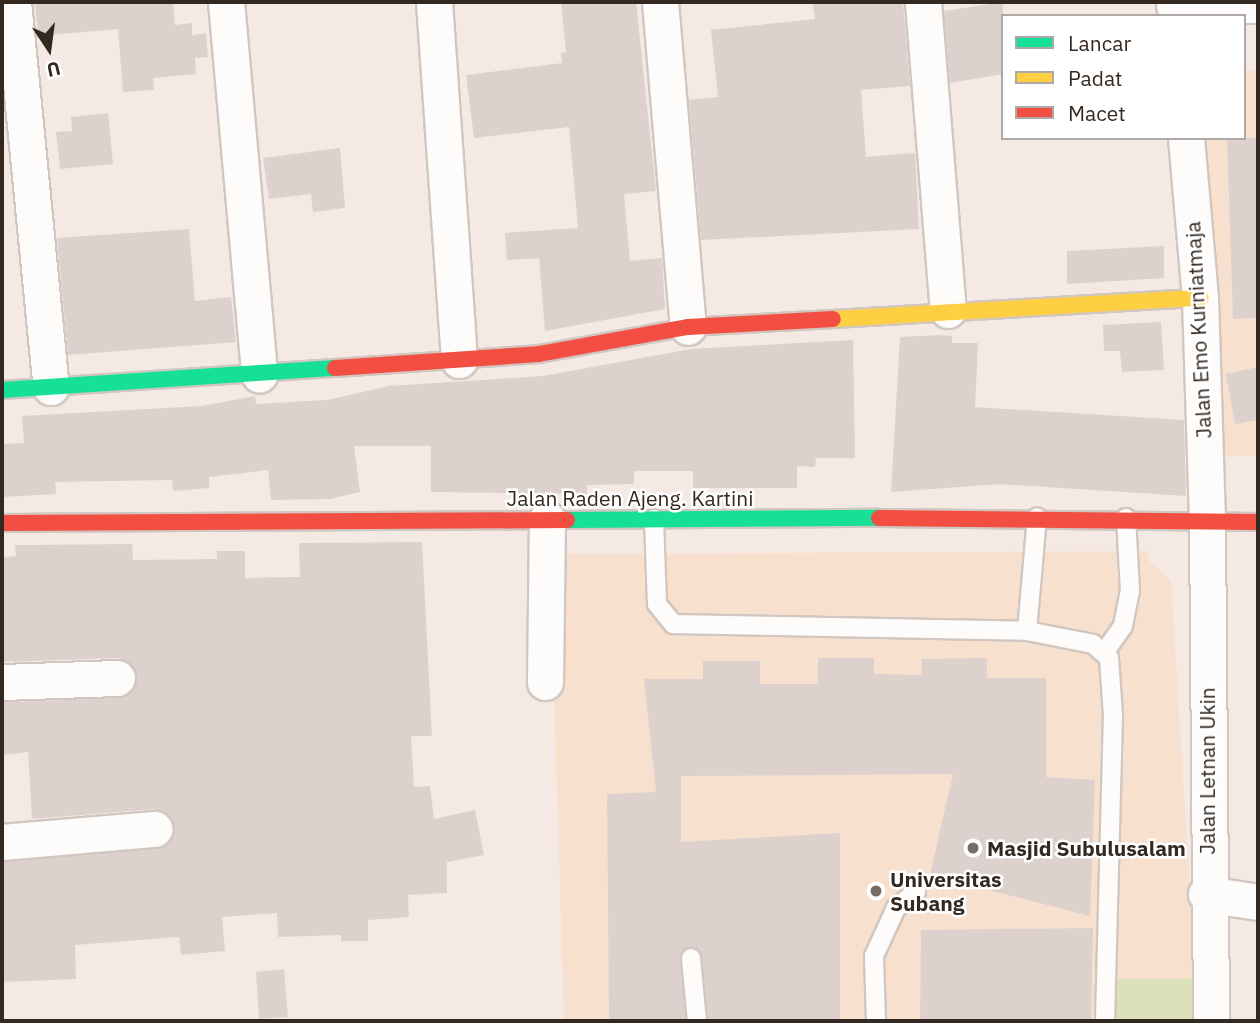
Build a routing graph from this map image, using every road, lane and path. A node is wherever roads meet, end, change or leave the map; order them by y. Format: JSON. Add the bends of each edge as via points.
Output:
{"nodes":[{"id":1,"x":13,"y":2,"type":"edge"},
{"id":2,"x":226,"y":2,"type":"edge"},
{"id":3,"x":434,"y":2,"type":"edge"},
{"id":4,"x":660,"y":2,"type":"edge"},
{"id":5,"x":923,"y":2,"type":"edge"},
{"id":6,"x":1258,"y":5,"type":"edge"},
{"id":7,"x":1174,"y":8,"type":"edge"},
{"id":8,"x":1186,"y":140,"type":"edge"},
{"id":9,"x":1200,"y":298,"type":"junction"},
{"id":10,"x":948,"y":310,"type":"junction"},
{"id":11,"x":688,"y":327,"type":"junction"},
{"id":12,"x":459,"y":360,"type":"junction"},
{"id":13,"x":259,"y":374,"type":"junction"},
{"id":14,"x":51,"y":387,"type":"junction"},
{"id":15,"x":2,"y":390,"type":"edge"},
{"id":16,"x":1037,"y":517,"type":"junction"},
{"id":17,"x":1126,"y":517,"type":"junction"},
{"id":18,"x":547,"y":519,"type":"junction"},
{"id":19,"x":654,"y":519,"type":"junction"},
{"id":20,"x":1207,"y":521,"type":"junction"},
{"id":21,"x":1258,"y":522,"type":"edge"},
{"id":22,"x":2,"y":523,"type":"edge"},
{"id":23,"x":1027,"y":631,"type":"junction"},
{"id":24,"x":1104,"y":653,"type":"junction"},
{"id":25,"x":117,"y":678,"type":"dead end"},
{"id":26,"x":2,"y":681,"type":"edge"},
{"id":27,"x":545,"y":682,"type":"dead end"},
{"id":28,"x":154,"y":829,"type":"dead end"},
{"id":29,"x":2,"y":842,"type":"edge"},
{"id":30,"x":916,"y":892,"type":"dead end"},
{"id":31,"x":1206,"y":894,"type":"junction"},
{"id":32,"x":1258,"y":902,"type":"edge"},
{"id":33,"x":691,"y":958,"type":"dead end"},
{"id":34,"x":697,"y":1021,"type":"edge"},
{"id":35,"x":876,"y":1021,"type":"edge"},
{"id":36,"x":1105,"y":1021,"type":"edge"},
{"id":37,"x":1211,"y":1021,"type":"edge"}],
"edges":[{"from":1,"to":14,"type":"street"},
{"from":2,"to":13,"type":"street"},
{"from":3,"to":12,"type":"street"},
{"from":4,"to":11,"type":"street"},
{"from":5,"to":10,"type":"street"},
{"from":6,"to":7,"type":"street"},
{"from":8,"to":9,"type":"street","name":"Jalan Emo Kurniatmaja"},
{"from":9,"to":10,"type":"main road"},
{"from":9,"to":20,"type":"street","name":"Jalan Emo Kurniatmaja"},
{"from":10,"to":11,"type":"main road"},
{"from":11,"to":12,"type":"main road","via":[[539,354]]},
{"from":12,"to":13,"type":"main road"},
{"from":13,"to":14,"type":"main road"},
{"from":14,"to":15,"type":"main road"},
{"from":16,"to":17,"type":"main road","name":"Jalan Raden Ajeng. Kartini"},
{"from":16,"to":19,"type":"main road","name":"Jalan Raden Ajeng. Kartini"},
{"from":16,"to":23,"type":"lane"},
{"from":17,"to":20,"type":"main road","name":"Jalan Raden Ajeng. Kartini"},
{"from":17,"to":24,"type":"lane","via":[[1130,591],[1123,626]]},
{"from":18,"to":19,"type":"main road","name":"Jalan Raden Ajeng. Kartini"},
{"from":18,"to":22,"type":"main road","name":"Jalan Raden Ajeng. Kartini"},
{"from":18,"to":27,"type":"street"},
{"from":19,"to":23,"type":"lane","via":[[657,604],[673,624]]},
{"from":20,"to":21,"type":"main road","name":"Jalan Raden Ajeng. Kartini"},
{"from":20,"to":31,"type":"street","name":"Jalan Letnan Ukin"},
{"from":23,"to":24,"type":"lane","via":[[1093,644]]},
{"from":24,"to":36,"type":"lane","via":[[1113,686]]},
{"from":25,"to":26,"type":"street"},
{"from":28,"to":29,"type":"street"},
{"from":30,"to":35,"type":"lane","via":[[895,908],[873,956]]},
{"from":31,"to":32,"type":"street"},
{"from":31,"to":37,"type":"street","name":"Jalan Letnan Ukin"},
{"from":33,"to":34,"type":"lane"}]}
